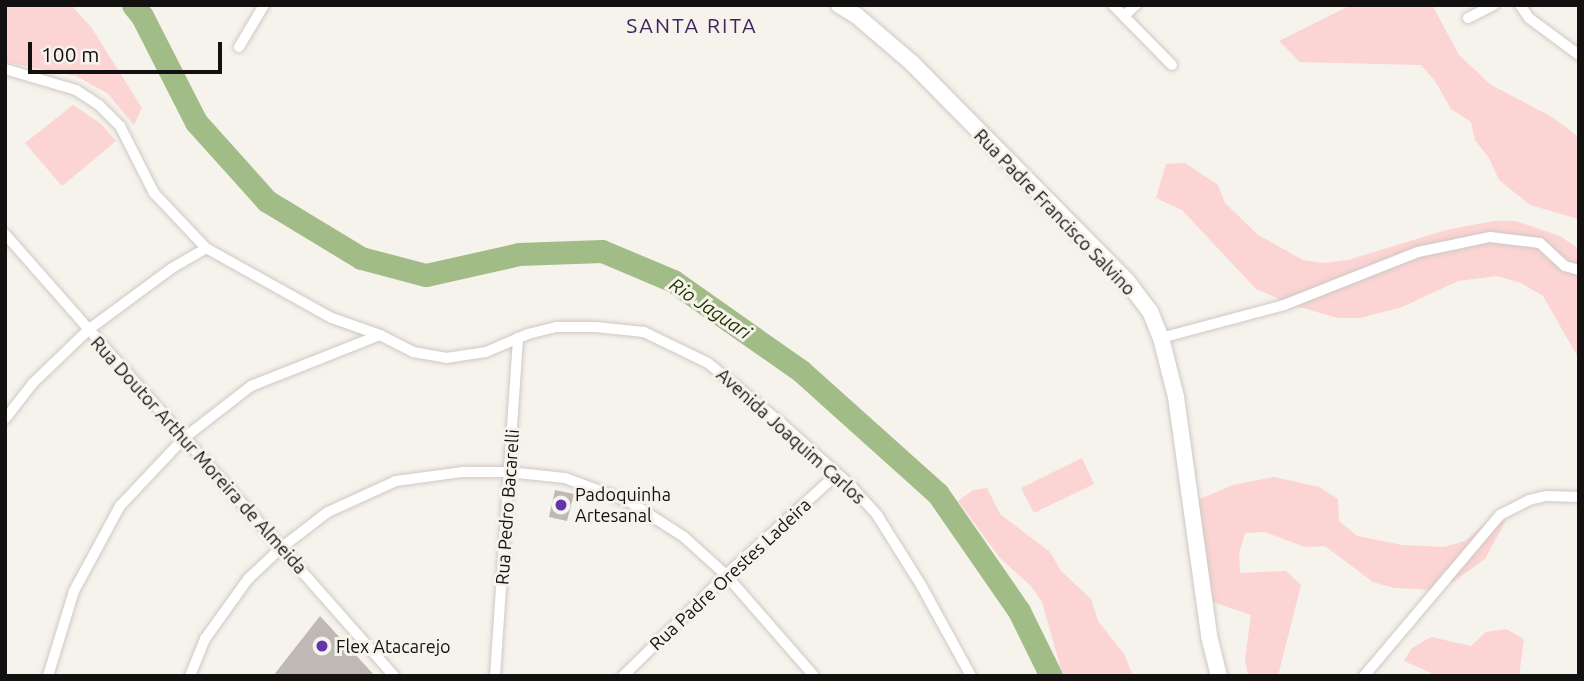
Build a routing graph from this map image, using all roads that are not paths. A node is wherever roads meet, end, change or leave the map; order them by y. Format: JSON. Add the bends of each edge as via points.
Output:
{"nodes":[{"id":1,"x":264,"y":5,"type":"edge"},
{"id":2,"x":839,"y":5,"type":"edge"},
{"id":3,"x":1113,"y":5,"type":"edge"},
{"id":4,"x":1136,"y":5,"type":"edge"},
{"id":5,"x":1494,"y":5,"type":"edge"},
{"id":6,"x":1520,"y":5,"type":"edge"},
{"id":7,"x":1124,"y":16,"type":"junction"},
{"id":8,"x":1468,"y":18,"type":"dead end"},
{"id":9,"x":239,"y":47,"type":"dead end"},
{"id":10,"x":1579,"y":55,"type":"edge"},
{"id":11,"x":1172,"y":65,"type":"dead end"},
{"id":12,"x":5,"y":69,"type":"edge"},
{"id":13,"x":5,"y":234,"type":"edge"},
{"id":14,"x":206,"y":248,"type":"junction"},
{"id":15,"x":1579,"y":270,"type":"edge"},
{"id":16,"x":88,"y":330,"type":"junction"},
{"id":17,"x":380,"y":335,"type":"junction"},
{"id":18,"x":518,"y":338,"type":"junction"},
{"id":19,"x":1161,"y":338,"type":"junction"},
{"id":20,"x":5,"y":419,"type":"edge"},
{"id":21,"x":184,"y":439,"type":"junction"},
{"id":22,"x":509,"y":472,"type":"junction"},
{"id":23,"x":837,"y":474,"type":"junction"},
{"id":24,"x":1579,"y":497,"type":"edge"},
{"id":25,"x":281,"y":548,"type":"junction"},
{"id":26,"x":726,"y":575,"type":"junction"},
{"id":27,"x":48,"y":676,"type":"edge"},
{"id":28,"x":190,"y":676,"type":"edge"},
{"id":29,"x":394,"y":676,"type":"edge"},
{"id":30,"x":495,"y":676,"type":"edge"},
{"id":31,"x":623,"y":676,"type":"edge"},
{"id":32,"x":814,"y":676,"type":"edge"},
{"id":33,"x":971,"y":676,"type":"edge"},
{"id":34,"x":1219,"y":676,"type":"edge"},
{"id":35,"x":1364,"y":676,"type":"edge"}],
"edges":[{"from":1,"to":9,"type":"street"},
{"from":2,"to":19,"type":"street","name":"Rua Padre Francisco Salvino","via":[[912,63],[1127,281],[1150,311]]},
{"from":3,"to":7,"type":"street"},
{"from":4,"to":7,"type":"street"},
{"from":5,"to":8,"type":"street"},
{"from":6,"to":10,"type":"street","via":[[1529,18]]},
{"from":7,"to":11,"type":"street"},
{"from":12,"to":14,"type":"street","name":"Avenida Joaquim Carlos","via":[[76,90],[99,105],[120,125],[154,193]]},
{"from":13,"to":16,"type":"street","name":"Rua Doutor Arthur Moreira de Almeida"},
{"from":14,"to":16,"type":"street"},
{"from":14,"to":17,"type":"street","name":"Avenida Joaquim Carlos","via":[[332,318]]},
{"from":15,"to":19,"type":"street","via":[[1565,266],[1540,243],[1490,237],[1418,252],[1284,305]]},
{"from":16,"to":20,"type":"street","via":[[33,383]]},
{"from":16,"to":21,"type":"street","name":"Rua Doutor Arthur Moreira de Almeida"},
{"from":17,"to":18,"type":"street","name":"Avenida Joaquim Carlos","via":[[413,352],[446,358],[486,352]]},
{"from":17,"to":21,"type":"street","via":[[251,386]]},
{"from":18,"to":22,"type":"street","name":"Rua Pedro Bacarelli"},
{"from":18,"to":23,"type":"street","name":"Avenida Joaquim Carlos","via":[[556,327],[596,327],[643,332],[680,347],[708,362]]},
{"from":19,"to":34,"type":"street","name":"Rua Padre Francisco Salvino","via":[[1176,397],[1209,636]]},
{"from":21,"to":25,"type":"street","name":"Rua Doutor Arthur Moreira de Almeida"},
{"from":21,"to":27,"type":"street","via":[[120,506],[74,591]]},
{"from":22,"to":25,"type":"street","via":[[463,472],[396,481],[328,512]]},
{"from":22,"to":26,"type":"street","via":[[565,478],[630,502],[684,537]]},
{"from":22,"to":30,"type":"street","name":"Rua Pedro Bacarelli"},
{"from":23,"to":26,"type":"street","name":"Rua Padre Orestes Ladeira"},
{"from":23,"to":33,"type":"street","name":"Avenida Joaquim Carlos","via":[[877,515]]},
{"from":24,"to":35,"type":"street","via":[[1529,500],[1500,515]]},
{"from":25,"to":28,"type":"street","via":[[248,579],[205,639]]},
{"from":25,"to":29,"type":"street","name":"Rua Doutor Arthur Moreira de Almeida"},
{"from":26,"to":31,"type":"street","name":"Rua Padre Orestes Ladeira"},
{"from":26,"to":32,"type":"street"}]}
